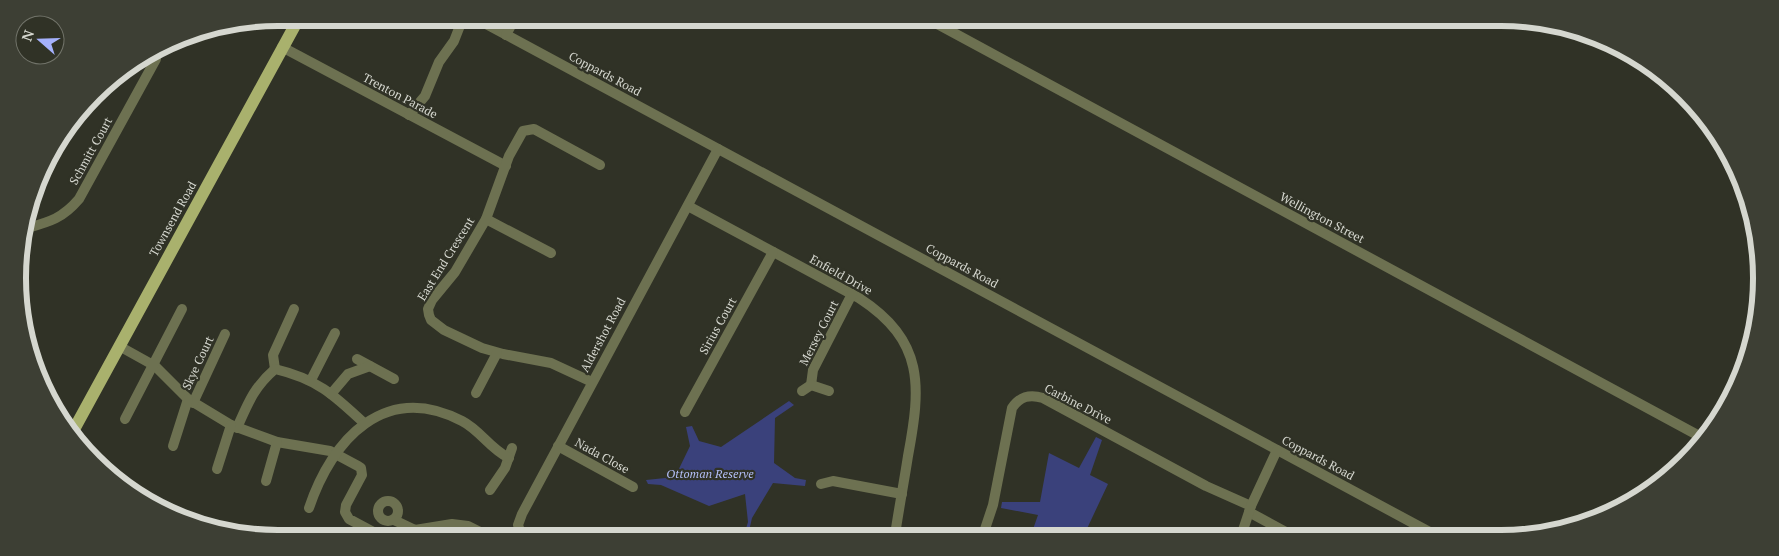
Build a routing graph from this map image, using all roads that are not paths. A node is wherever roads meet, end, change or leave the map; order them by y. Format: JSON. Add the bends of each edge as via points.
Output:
{"nodes":[{"id":1,"x":294,"y":26,"type":"edge"},
{"id":2,"x":460,"y":26,"type":"edge"},
{"id":3,"x":490,"y":26,"type":"edge"},
{"id":4,"x":511,"y":26,"type":"edge"},
{"id":5,"x":941,"y":26,"type":"edge"},
{"id":6,"x":506,"y":35,"type":"junction"},
{"id":7,"x":282,"y":48,"type":"junction"},
{"id":8,"x":156,"y":59,"type":"dead end"},
{"id":9,"x":409,"y":115,"type":"junction"},
{"id":10,"x":718,"y":149,"type":"junction"},
{"id":11,"x":600,"y":164,"type":"dead end"},
{"id":12,"x":506,"y":166,"type":"junction"},
{"id":13,"x":688,"y":206,"type":"junction"},
{"id":14,"x":486,"y":219,"type":"junction"},
{"id":15,"x":32,"y":227,"type":"edge"},
{"id":16,"x":773,"y":252,"type":"junction"},
{"id":17,"x":552,"y":253,"type":"dead end"},
{"id":18,"x":852,"y":294,"type":"junction"},
{"id":19,"x":182,"y":309,"type":"dead end"},
{"id":20,"x":294,"y":309,"type":"dead end"},
{"id":21,"x":335,"y":333,"type":"dead end"},
{"id":22,"x":225,"y":334,"type":"dead end"},
{"id":23,"x":119,"y":346,"type":"junction"},
{"id":24,"x":497,"y":353,"type":"junction"},
{"id":25,"x":357,"y":359,"type":"dead end"},
{"id":26,"x":155,"y":366,"type":"junction"},
{"id":27,"x":370,"y":366,"type":"junction"},
{"id":28,"x":274,"y":368,"type":"junction"},
{"id":29,"x":394,"y":378,"type":"dead end"},
{"id":30,"x":311,"y":380,"type":"junction"},
{"id":31,"x":592,"y":382,"type":"junction"},
{"id":32,"x":811,"y":384,"type":"junction"},
{"id":33,"x":828,"y":390,"type":"dead end"},
{"id":34,"x":802,"y":391,"type":"dead end"},
{"id":35,"x":476,"y":393,"type":"dead end"},
{"id":36,"x":331,"y":394,"type":"junction"},
{"id":37,"x":190,"y":401,"type":"junction"},
{"id":38,"x":685,"y":412,"type":"dead end"},
{"id":39,"x":125,"y":419,"type":"dead end"},
{"id":40,"x":364,"y":423,"type":"junction"},
{"id":41,"x":234,"y":426,"type":"junction"},
{"id":42,"x":75,"y":427,"type":"edge"},
{"id":43,"x":1697,"y":435,"type":"edge"},
{"id":44,"x":277,"y":442,"type":"junction"},
{"id":45,"x":173,"y":446,"type":"dead end"},
{"id":46,"x":558,"y":446,"type":"junction"},
{"id":47,"x":1277,"y":450,"type":"junction"},
{"id":48,"x":335,"y":454,"type":"junction"},
{"id":49,"x":217,"y":469,"type":"dead end"},
{"id":50,"x":266,"y":481,"type":"dead end"},
{"id":51,"x":821,"y":484,"type":"dead end"},
{"id":52,"x":633,"y":487,"type":"dead end"},
{"id":53,"x":490,"y":490,"type":"dead end"},
{"id":54,"x":902,"y":494,"type":"junction"},
{"id":55,"x":309,"y":508,"type":"dead end"},
{"id":56,"x":1250,"y":509,"type":"junction"},
{"id":57,"x":394,"y":520,"type":"dead end"},
{"id":58,"x":370,"y":530,"type":"edge"},
{"id":59,"x":415,"y":530,"type":"edge"},
{"id":60,"x":415,"y":530,"type":"edge"},
{"id":61,"x":476,"y":530,"type":"edge"},
{"id":62,"x":519,"y":530,"type":"edge"},
{"id":63,"x":896,"y":530,"type":"edge"},
{"id":64,"x":985,"y":530,"type":"edge"},
{"id":65,"x":1243,"y":530,"type":"edge"},
{"id":66,"x":1283,"y":530,"type":"edge"},
{"id":67,"x":1426,"y":530,"type":"edge"}],
"edges":[{"from":1,"to":7,"type":"main road","name":"Townsend Road"},
{"from":2,"to":9,"type":"street","via":[[439,62],[425,96]]},
{"from":3,"to":6,"type":"street","name":"Coppards Road"},
{"from":4,"to":6,"type":"street"},
{"from":5,"to":43,"type":"street","name":"Wellington Street"},
{"from":6,"to":10,"type":"street","name":"Coppards Road"},
{"from":7,"to":9,"type":"street","name":"Trenton Parade"},
{"from":7,"to":23,"type":"main road","name":"Townsend Road"},
{"from":8,"to":15,"type":"street","name":"Schmitt Court","via":[[79,199],[67,213]]},
{"from":9,"to":12,"type":"street","name":"Trenton Parade"},
{"from":10,"to":13,"type":"street","name":"Aldershot Road"},
{"from":10,"to":47,"type":"street","name":"Coppards Road"},
{"from":11,"to":12,"type":"street","name":"East End Crescent","via":[[528,128],[520,134]]},
{"from":12,"to":14,"type":"street","name":"East End Crescent"},
{"from":13,"to":16,"type":"street","name":"Enfield Drive"},
{"from":13,"to":31,"type":"street","name":"Aldershot Road"},
{"from":14,"to":17,"type":"street"},
{"from":14,"to":24,"type":"street","name":"East End Crescent","via":[[462,261],[428,309],[431,320],[444,330]]},
{"from":16,"to":18,"type":"street","name":"Enfield Drive"},
{"from":16,"to":38,"type":"street","name":"Sirius Court"},
{"from":18,"to":32,"type":"street","name":"Mersey Court","via":[[812,370]]},
{"from":18,"to":54,"type":"street","name":"Enfield Drive","via":[[882,314],[900,336],[912,362],[917,402]]},
{"from":19,"to":26,"type":"street"},
{"from":20,"to":28,"type":"street","via":[[273,355]]},
{"from":21,"to":30,"type":"street"},
{"from":22,"to":37,"type":"street","name":"Skye Court"},
{"from":23,"to":26,"type":"street"},
{"from":23,"to":42,"type":"main road","name":"Townsend Road"},
{"from":24,"to":31,"type":"street","name":"East End Crescent","via":[[551,363]]},
{"from":24,"to":35,"type":"street"},
{"from":25,"to":27,"type":"street"},
{"from":26,"to":37,"type":"street"},
{"from":26,"to":39,"type":"street"},
{"from":27,"to":29,"type":"street"},
{"from":27,"to":36,"type":"street","via":[[348,374]]},
{"from":28,"to":30,"type":"street"},
{"from":28,"to":41,"type":"street","via":[[258,384]]},
{"from":30,"to":36,"type":"street"},
{"from":31,"to":46,"type":"street","name":"Aldershot Road"},
{"from":32,"to":33,"type":"street","name":"Mersey Court"},
{"from":32,"to":34,"type":"street","name":"Mersey Court"},
{"from":36,"to":40,"type":"street"},
{"from":37,"to":41,"type":"street"},
{"from":37,"to":45,"type":"street","name":"Skye Court"},
{"from":40,"to":48,"type":"street"},
{"from":40,"to":53,"type":"street","via":[[392,410],[418,408],[432,409],[465,422],[494,450],[511,453]]},
{"from":41,"to":44,"type":"street"},
{"from":41,"to":49,"type":"street"},
{"from":44,"to":48,"type":"street"},
{"from":44,"to":50,"type":"street"},
{"from":46,"to":52,"type":"street","name":"Nada Close"},
{"from":46,"to":62,"type":"street","name":"Aldershot Road","via":[[522,514]]},
{"from":47,"to":56,"type":"street"},
{"from":47,"to":67,"type":"street","name":"Coppards Road"},
{"from":48,"to":55,"type":"street","via":[[321,476]]},
{"from":48,"to":58,"type":"street","via":[[362,472],[361,480],[346,505],[346,516]]},
{"from":51,"to":54,"type":"street","via":[[833,481]]},
{"from":54,"to":63,"type":"street","name":"Enfield Drive"},
{"from":56,"to":64,"type":"street","name":"Carbine Drive","via":[[1043,398],[1027,396],[1012,408],[993,505]]},
{"from":56,"to":65,"type":"street"},
{"from":56,"to":66,"type":"street","name":"Carbine Drive"},
{"from":57,"to":59,"type":"street"},
{"from":60,"to":61,"type":"street","via":[[452,524]]}]}
